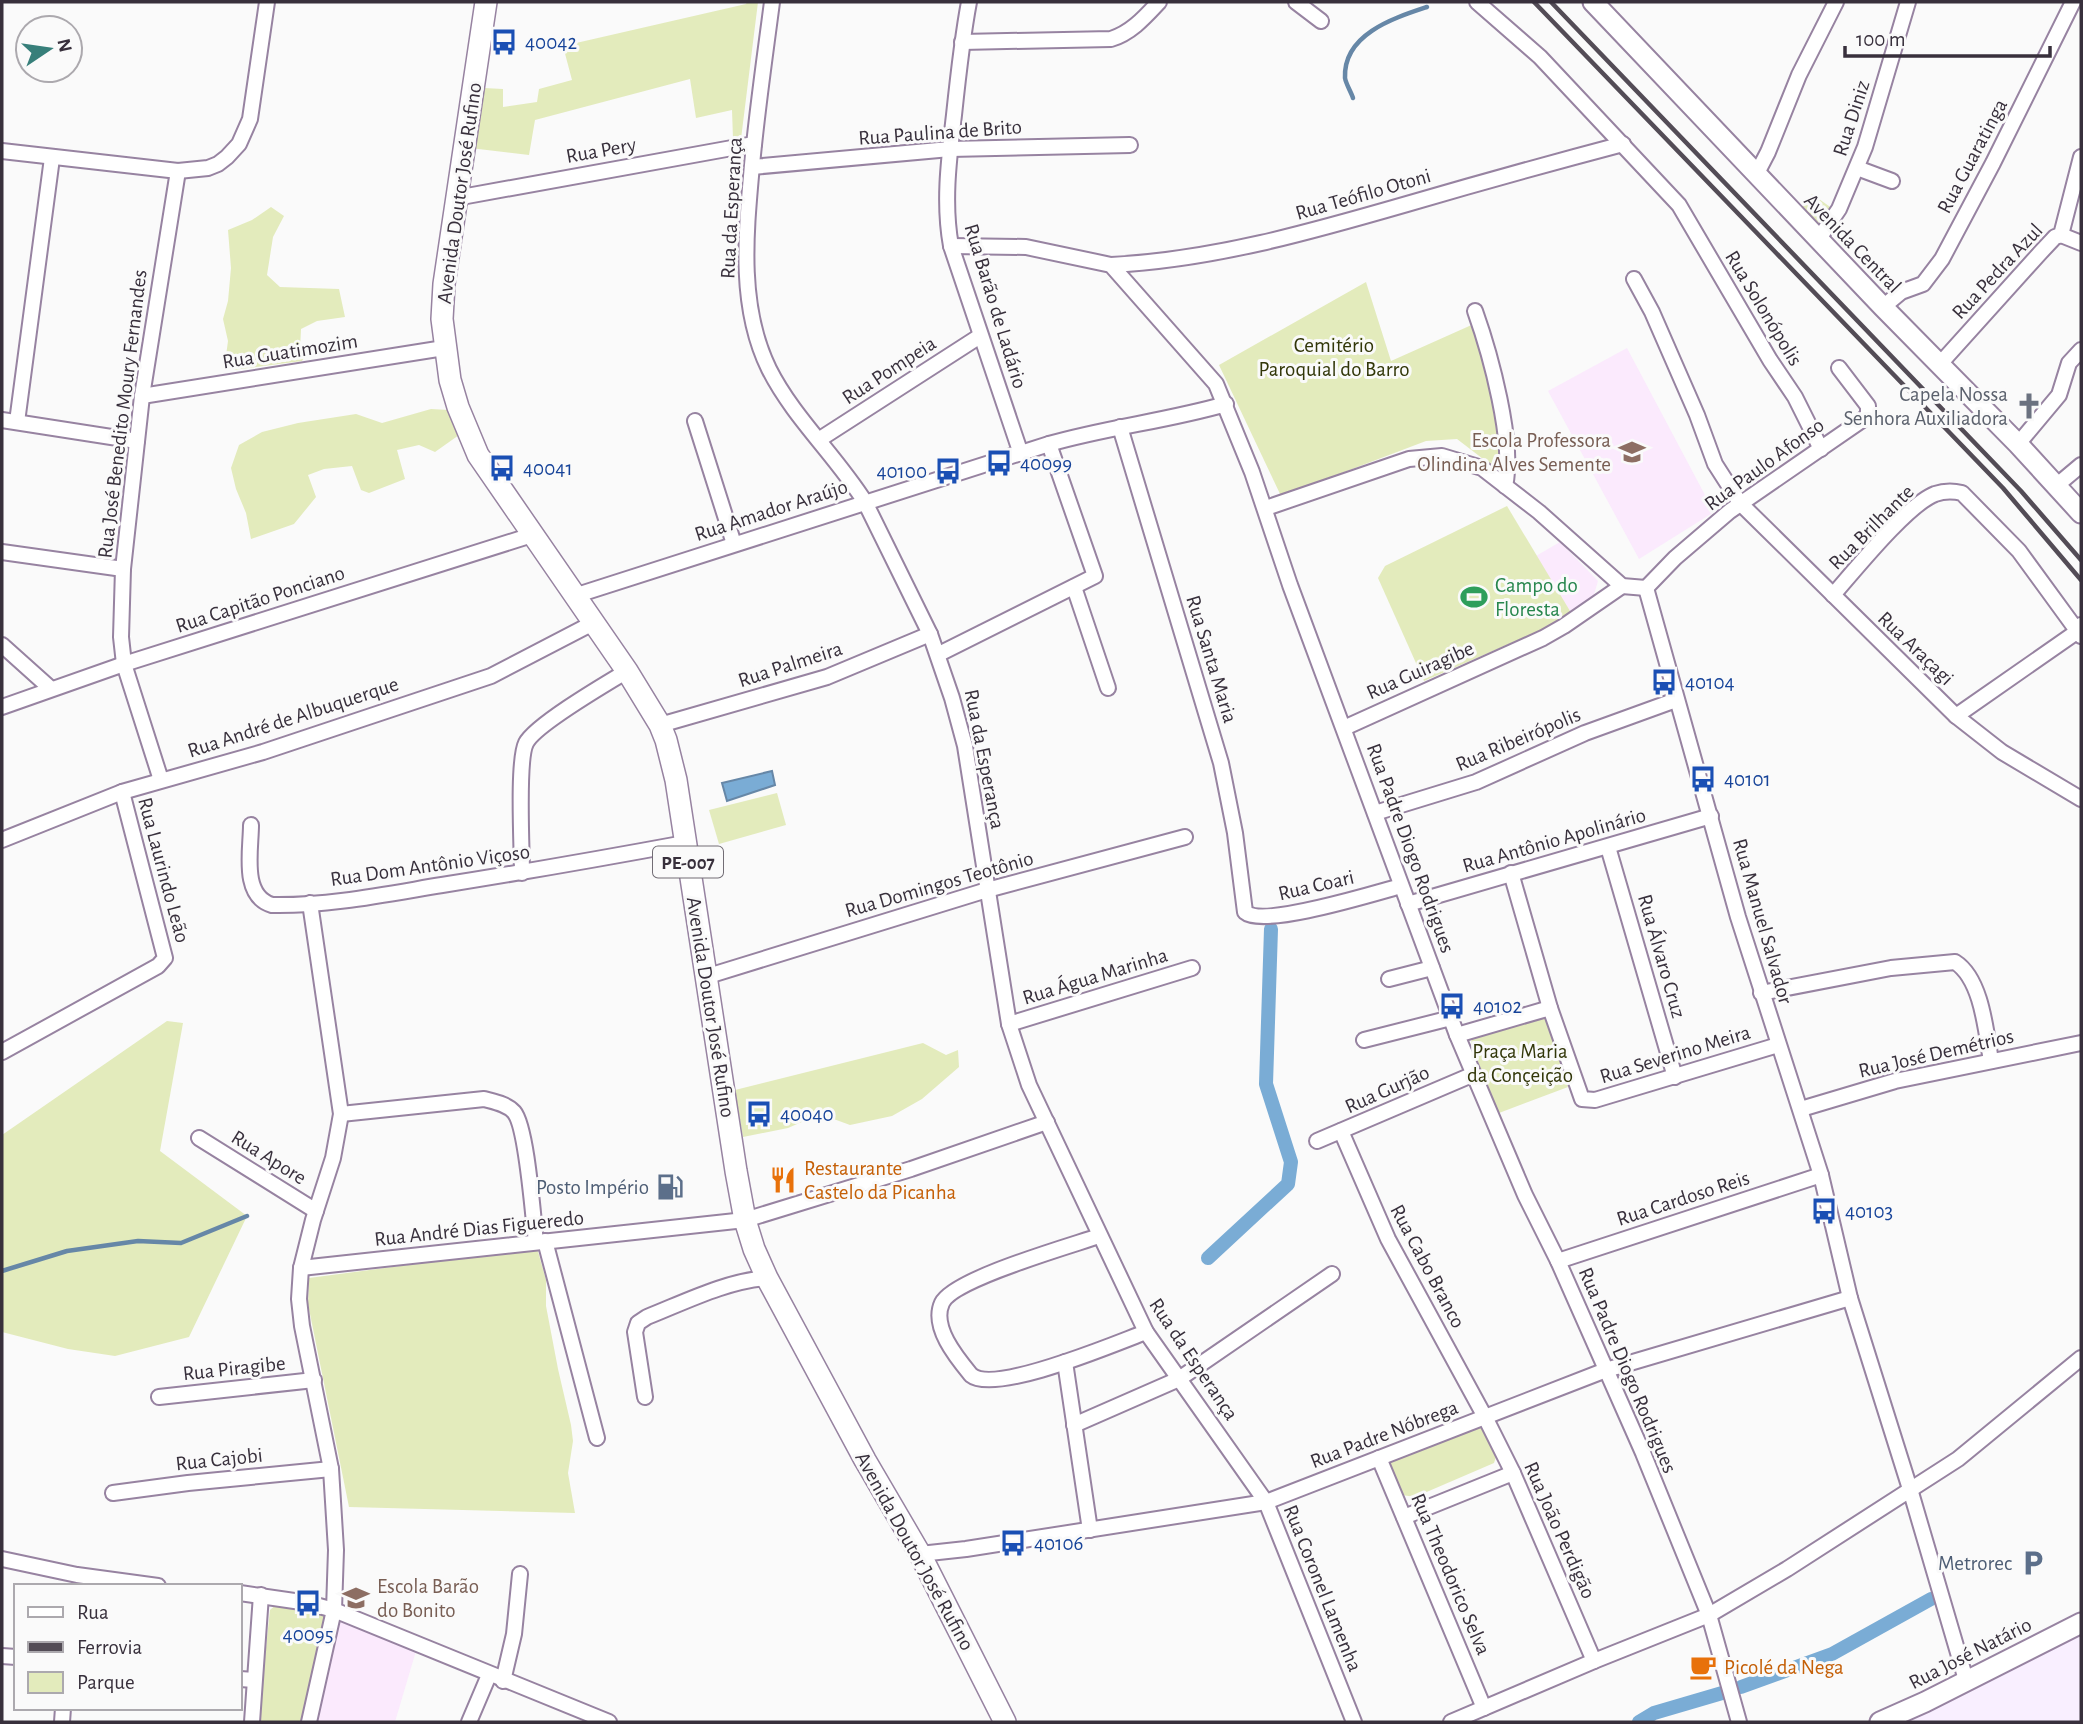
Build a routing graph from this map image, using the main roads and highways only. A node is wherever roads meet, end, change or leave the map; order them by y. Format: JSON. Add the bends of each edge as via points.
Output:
{"nodes":[{"id":1,"x":486,"y":2,"type":"edge"},
{"id":2,"x":1005,"y":1722,"type":"edge"}],
"edges":[{"from":1,"to":2,"type":"main road","name":"Avenida Doutor José Rufino","number":"PE-007","via":[[443,296],[444,348],[458,407],[478,455],[628,671],[660,725],[676,780],[745,1220],[754,1249],[920,1554]]}]}
